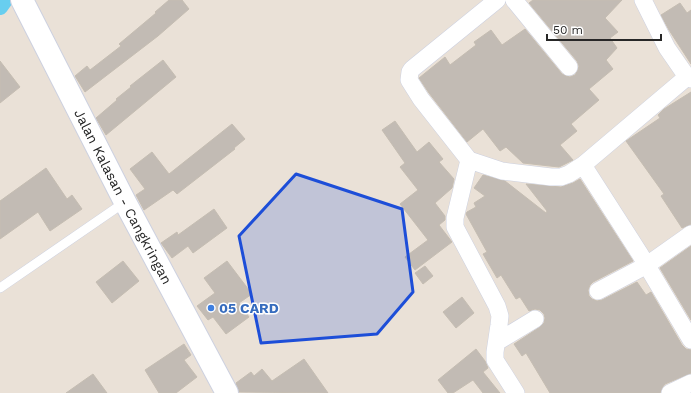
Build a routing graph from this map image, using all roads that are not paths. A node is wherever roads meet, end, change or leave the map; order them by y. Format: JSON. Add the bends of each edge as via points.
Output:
{"nodes":[{"id":1,"x":497,"y":0,"type":"edge"},
{"id":2,"x":514,"y":0,"type":"edge"},
{"id":3,"x":643,"y":0,"type":"edge"},
{"id":4,"x":22,"y":1,"type":"edge"},
{"id":5,"x":569,"y":67,"type":"dead end"},
{"id":6,"x":689,"y":78,"type":"edge"},
{"id":7,"x":469,"y":160,"type":"junction"},
{"id":8,"x":583,"y":165,"type":"junction"},
{"id":9,"x":125,"y":202,"type":"junction"},
{"id":10,"x":691,"y":234,"type":"edge"},
{"id":11,"x":647,"y":265,"type":"junction"},
{"id":12,"x":0,"y":288,"type":"edge"},
{"id":13,"x":598,"y":291,"type":"dead end"},
{"id":14,"x":535,"y":319,"type":"dead end"},
{"id":15,"x":691,"y":340,"type":"edge"},
{"id":16,"x":497,"y":342,"type":"junction"},
{"id":17,"x":691,"y":383,"type":"edge"},
{"id":18,"x":226,"y":393,"type":"edge"},
{"id":19,"x":516,"y":393,"type":"edge"},
{"id":20,"x":670,"y":393,"type":"edge"}],
"edges":[{"from":1,"to":7,"type":"street","via":[[410,72],[409,80],[421,99]]},
{"from":2,"to":5,"type":"street"},
{"from":3,"to":6,"type":"street","via":[[667,48]]},
{"from":4,"to":9,"type":"main road","name":"Jalan Kalasan - Cangkringan"},
{"from":6,"to":8,"type":"street"},
{"from":7,"to":8,"type":"street","via":[[502,171],[551,177],[562,177]]},
{"from":7,"to":16,"type":"street","via":[[455,227],[498,306],[500,316]]},
{"from":8,"to":11,"type":"street"},
{"from":9,"to":12,"type":"lane"},
{"from":9,"to":18,"type":"main road","name":"Jalan Kalasan - Cangkringan"},
{"from":10,"to":11,"type":"street"},
{"from":11,"to":13,"type":"street"},
{"from":11,"to":15,"type":"street"},
{"from":14,"to":16,"type":"street"},
{"from":16,"to":19,"type":"street","via":[[495,360]]},
{"from":17,"to":20,"type":"street"}]}
